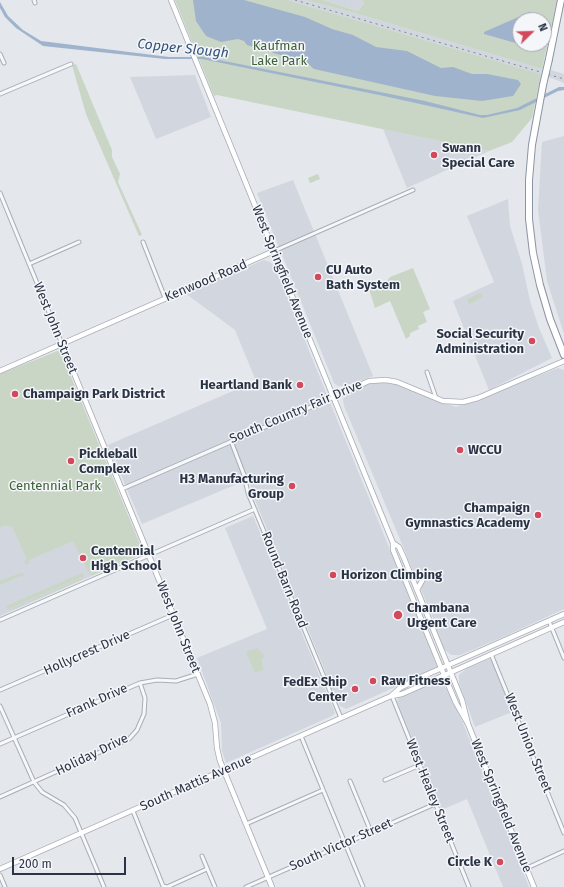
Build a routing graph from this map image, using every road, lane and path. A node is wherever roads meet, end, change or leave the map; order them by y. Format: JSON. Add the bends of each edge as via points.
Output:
{"nodes":[{"id":1,"x":171,"y":0,"type":"edge"},
{"id":2,"x":561,"y":0,"type":"edge"},
{"id":3,"x":0,"y":54,"type":"edge"},
{"id":4,"x":4,"y":64,"type":"dead end"},
{"id":5,"x":71,"y":64,"type":"dead end"},
{"id":6,"x":0,"y":94,"type":"edge"},
{"id":7,"x":413,"y":190,"type":"dead end"},
{"id":8,"x":0,"y":193,"type":"edge"},
{"id":9,"x":79,"y":242,"type":"dead end"},
{"id":10,"x":143,"y":242,"type":"dead end"},
{"id":11,"x":274,"y":252,"type":"junction"},
{"id":12,"x":29,"y":264,"type":"junction"},
{"id":13,"x":165,"y":298,"type":"junction"},
{"id":14,"x":62,"y":344,"type":"junction"},
{"id":15,"x":564,"y":355,"type":"edge"},
{"id":16,"x":564,"y":361,"type":"edge"},
{"id":17,"x":0,"y":371,"type":"edge"},
{"id":18,"x":427,"y":372,"type":"dead end"},
{"id":19,"x":334,"y":397,"type":"junction"},
{"id":20,"x":436,"y":398,"type":"junction"},
{"id":21,"x":230,"y":441,"type":"junction"},
{"id":22,"x":122,"y":489,"type":"junction"},
{"id":23,"x":255,"y":509,"type":"junction"},
{"id":24,"x":393,"y":543,"type":"junction"},
{"id":25,"x":148,"y":554,"type":"junction"},
{"id":26,"x":423,"y":579,"type":"dead end"},
{"id":27,"x":417,"y":590,"type":"junction"},
{"id":28,"x":564,"y":614,"type":"edge"},
{"id":29,"x":173,"y":615,"type":"junction"},
{"id":30,"x":0,"y":620,"type":"edge"},
{"id":31,"x":549,"y":621,"type":"junction"},
{"id":32,"x":564,"y":622,"type":"edge"},
{"id":33,"x":552,"y":628,"type":"junction"},
{"id":34,"x":491,"y":654,"type":"junction"},
{"id":35,"x":564,"y":658,"type":"edge"},
{"id":36,"x":447,"y":665,"type":"junction"},
{"id":37,"x":441,"y":668,"type":"junction"},
{"id":38,"x":450,"y":673,"type":"junction"},
{"id":39,"x":198,"y":674,"type":"junction"},
{"id":40,"x":444,"y":675,"type":"junction"},
{"id":41,"x":140,"y":683,"type":"junction"},
{"id":42,"x":0,"y":690,"type":"edge"},
{"id":43,"x":392,"y":696,"type":"junction"},
{"id":44,"x":0,"y":706,"type":"edge"},
{"id":45,"x":341,"y":718,"type":"junction"},
{"id":46,"x":468,"y":724,"type":"junction"},
{"id":47,"x":301,"y":736,"type":"junction"},
{"id":48,"x":14,"y":738,"type":"junction"},
{"id":49,"x":0,"y":744,"type":"edge"},
{"id":50,"x":420,"y":765,"type":"junction"},
{"id":51,"x":224,"y":771,"type":"junction"},
{"id":52,"x":385,"y":780,"type":"dead end"},
{"id":53,"x":350,"y":781,"type":"dead end"},
{"id":54,"x":34,"y":782,"type":"junction"},
{"id":55,"x":323,"y":790,"type":"junction"},
{"id":56,"x":0,"y":797,"type":"edge"},
{"id":57,"x":435,"y":804,"type":"junction"},
{"id":58,"x":133,"y":811,"type":"junction"},
{"id":59,"x":246,"y":824,"type":"junction"},
{"id":60,"x":371,"y":832,"type":"junction"},
{"id":61,"x":564,"y":833,"type":"edge"},
{"id":62,"x":81,"y":834,"type":"junction"},
{"id":63,"x":345,"y":843,"type":"junction"},
{"id":64,"x":564,"y":851,"type":"edge"},
{"id":65,"x":202,"y":856,"type":"dead end"},
{"id":66,"x":207,"y":868,"type":"junction"},
{"id":67,"x":527,"y":868,"type":"junction"},
{"id":68,"x":0,"y":869,"type":"edge"},
{"id":69,"x":0,"y":875,"type":"edge"},
{"id":70,"x":268,"y":877,"type":"junction"},
{"id":71,"x":5,"y":887,"type":"edge"},
{"id":72,"x":103,"y":887,"type":"edge"},
{"id":73,"x":215,"y":887,"type":"edge"},
{"id":74,"x":246,"y":887,"type":"edge"},
{"id":75,"x":272,"y":887,"type":"edge"},
{"id":76,"x":363,"y":887,"type":"edge"},
{"id":77,"x":469,"y":887,"type":"edge"},
{"id":78,"x":534,"y":887,"type":"edge"}],
"edges":[{"from":1,"to":11,"type":"main road","name":"West Springfield Avenue"},
{"from":2,"to":15,"type":"highway","bridge":true,"via":[[531,151],[529,219],[540,285]]},
{"from":3,"to":4,"type":"street"},
{"from":5,"to":6,"type":"street"},
{"from":7,"to":11,"type":"street","name":"Kenwood Road"},
{"from":8,"to":12,"type":"street","name":"West John Street"},
{"from":9,"to":12,"type":"street"},
{"from":10,"to":13,"type":"street"},
{"from":11,"to":13,"type":"main road","name":"Kenwood Road"},
{"from":11,"to":19,"type":"main road","name":"West Springfield Avenue"},
{"from":12,"to":14,"type":"street","name":"West John Street"},
{"from":13,"to":14,"type":"main road","name":"Kenwood Road"},
{"from":14,"to":17,"type":"main road","name":"Kenwood Road"},
{"from":14,"to":22,"type":"main road","name":"West John Street"},
{"from":16,"to":20,"type":"main road","name":"South Country Fair Drive","via":[[468,401],[451,403]]},
{"from":18,"to":20,"type":"street"},
{"from":19,"to":20,"type":"main road","name":"South Country Fair Drive","via":[[369,381],[386,380]]},
{"from":19,"to":21,"type":"street","name":"South Country Fair Drive"},
{"from":19,"to":24,"type":"main road","name":"West Springfield Avenue"},
{"from":21,"to":22,"type":"street","name":"South Country Fair Drive"},
{"from":21,"to":23,"type":"street","name":"Round Barn Road"},
{"from":22,"to":25,"type":"main road","name":"West John Street"},
{"from":23,"to":25,"type":"street"},
{"from":23,"to":45,"type":"street","name":"Round Barn Road"},
{"from":24,"to":27,"type":"main road","name":"West Springfield Avenue","via":[[399,547]]},
{"from":24,"to":37,"type":"main road","name":"West Springfield Avenue","via":[[393,550]]},
{"from":25,"to":29,"type":"main road","name":"West John Street"},
{"from":25,"to":30,"type":"street"},
{"from":26,"to":27,"type":"main road"},
{"from":27,"to":36,"type":"main road","name":"West Springfield Avenue"},
{"from":28,"to":31,"type":"main road","name":"South Mattis Avenue"},
{"from":29,"to":39,"type":"main road","name":"West John Street"},
{"from":29,"to":42,"type":"street","name":"Hollycrest Drive"},
{"from":31,"to":33,"type":"street"},
{"from":31,"to":36,"type":"main road","name":"South Mattis Avenue"},
{"from":32,"to":33,"type":"main road","name":"South Mattis Avenue"},
{"from":33,"to":34,"type":"main road","name":"South Mattis Avenue"},
{"from":33,"to":35,"type":"street"},
{"from":34,"to":38,"type":"main road","name":"South Mattis Avenue"},
{"from":34,"to":61,"type":"street","name":"West Union Street"},
{"from":36,"to":37,"type":"main road","name":"South Mattis Avenue"},
{"from":36,"to":38,"type":"main road","name":"West Springfield Avenue"},
{"from":37,"to":40,"type":"main road","name":"West Springfield Avenue"},
{"from":37,"to":43,"type":"main road","name":"South Mattis Avenue","via":[[400,688]]},
{"from":38,"to":40,"type":"main road","name":"South Mattis Avenue"},
{"from":38,"to":46,"type":"main road","name":"West Springfield Avenue","via":[[462,700]]},
{"from":39,"to":41,"type":"street","name":"Frank Drive","via":[[176,681],[156,680]]},
{"from":39,"to":51,"type":"main road","name":"West John Street","via":[[213,714],[218,754]]},
{"from":40,"to":43,"type":"main road","name":"South Mattis Avenue"},
{"from":40,"to":46,"type":"main road","name":"West Springfield Avenue"},
{"from":41,"to":48,"type":"street","name":"Frank Drive"},
{"from":41,"to":54,"type":"street","name":"Holiday Drive","via":[[145,698],[145,709],[143,720],[134,734],[116,746]]},
{"from":43,"to":45,"type":"main road","name":"South Mattis Avenue"},
{"from":43,"to":50,"type":"street","name":"West Healey Street"},
{"from":44,"to":48,"type":"street"},
{"from":45,"to":47,"type":"main road","name":"South Mattis Avenue"},
{"from":46,"to":67,"type":"main road","name":"West Springfield Avenue"},
{"from":47,"to":51,"type":"main road","name":"South Mattis Avenue"},
{"from":47,"to":55,"type":"street"},
{"from":48,"to":49,"type":"street","name":"Frank Drive"},
{"from":48,"to":54,"type":"street"},
{"from":50,"to":52,"type":"street"},
{"from":50,"to":57,"type":"street","name":"West Healey Street"},
{"from":51,"to":58,"type":"main road","name":"South Mattis Avenue"},
{"from":51,"to":59,"type":"main road","name":"West John Street"},
{"from":53,"to":60,"type":"street"},
{"from":54,"to":56,"type":"street","name":"Holiday Drive"},
{"from":54,"to":62,"type":"street","via":[[42,792],[68,808]]},
{"from":55,"to":59,"type":"street"},
{"from":55,"to":63,"type":"street"},
{"from":57,"to":60,"type":"street","name":"South Victor Street"},
{"from":57,"to":77,"type":"street","name":"West Healey Street"},
{"from":58,"to":62,"type":"main road","name":"South Mattis Avenue"},
{"from":58,"to":66,"type":"street","via":[[163,886],[167,887]]},
{"from":59,"to":70,"type":"main road","name":"West John Street"},
{"from":60,"to":63,"type":"street","name":"South Victor Street"},
{"from":62,"to":68,"type":"main road","name":"South Mattis Avenue"},
{"from":62,"to":72,"type":"street"},
{"from":63,"to":70,"type":"street","name":"South Victor Street"},
{"from":63,"to":76,"type":"street"},
{"from":64,"to":67,"type":"street"},
{"from":65,"to":66,"type":"street"},
{"from":66,"to":73,"type":"street"},
{"from":67,"to":78,"type":"main road","name":"West Springfield Avenue"},
{"from":69,"to":71,"type":"street"},
{"from":70,"to":74,"type":"street","name":"South Victor Street"},
{"from":70,"to":75,"type":"main road","name":"West John Street"}]}
